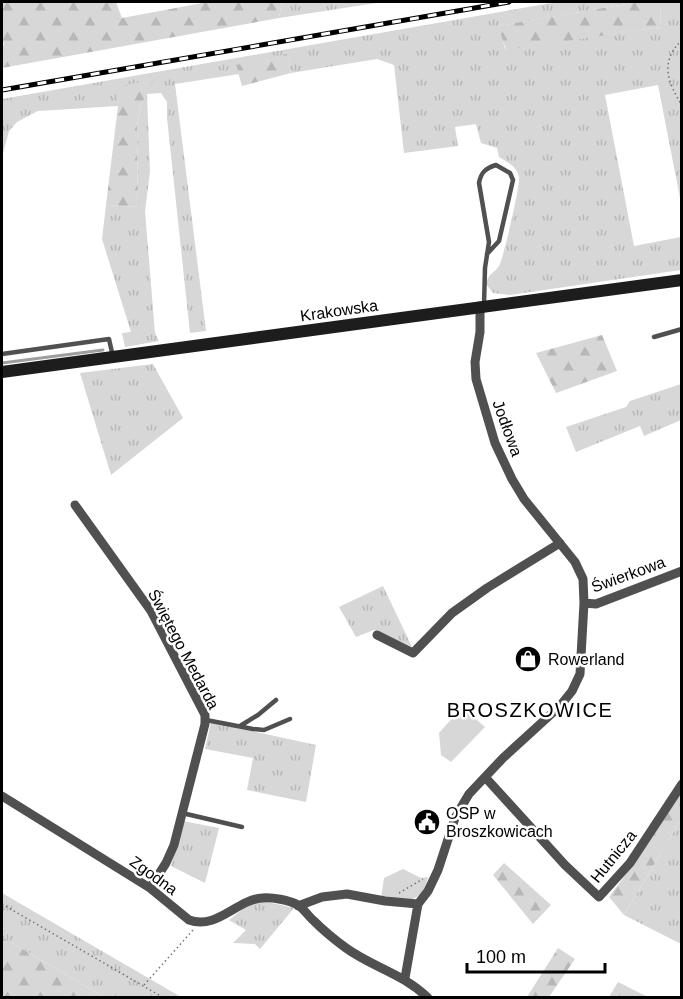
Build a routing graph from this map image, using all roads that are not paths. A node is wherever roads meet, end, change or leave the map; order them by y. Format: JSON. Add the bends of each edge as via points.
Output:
{"nodes":[{"id":1,"x":487,"y":254,"type":"junction"},
{"id":2,"x":681,"y":280,"type":"edge"},
{"id":3,"x":482,"y":306,"type":"junction"},
{"id":4,"x":681,"y":329,"type":"edge"},
{"id":5,"x":654,"y":337,"type":"dead end"},
{"id":6,"x":2,"y":354,"type":"edge"},
{"id":7,"x":113,"y":358,"type":"junction"},
{"id":8,"x":2,"y":372,"type":"edge"},
{"id":9,"x":75,"y":505,"type":"dead end"},
{"id":10,"x":560,"y":543,"type":"junction"},
{"id":11,"x":681,"y":571,"type":"edge"},
{"id":12,"x":584,"y":603,"type":"junction"},
{"id":13,"x":376,"y":635,"type":"dead end"},
{"id":14,"x":276,"y":700,"type":"dead end"},
{"id":15,"x":290,"y":719,"type":"dead end"},
{"id":16,"x":205,"y":720,"type":"junction"},
{"id":17,"x":240,"y":726,"type":"junction"},
{"id":18,"x":485,"y":777,"type":"junction"},
{"id":19,"x":681,"y":784,"type":"edge"},
{"id":20,"x":2,"y":796,"type":"edge"},
{"id":21,"x":182,"y":813,"type":"junction"},
{"id":22,"x":242,"y":827,"type":"dead end"},
{"id":23,"x":150,"y":888,"type":"junction"},
{"id":24,"x":418,"y":904,"type":"junction"},
{"id":25,"x":298,"y":906,"type":"junction"},
{"id":26,"x":405,"y":978,"type":"junction"},
{"id":27,"x":428,"y":998,"type":"edge"}],
"edges":[{"from":1,"to":1,"type":"lane","via":[[499,241],[513,180],[510,173],[496,165],[480,175],[479,183],[489,242]]},
{"from":1,"to":3,"type":"lane"},
{"from":2,"to":3,"type":"street","name":"Krakowska"},
{"from":3,"to":7,"type":"street","name":"Krakowska"},
{"from":3,"to":10,"type":"street","name":"Jodłowa","via":[[476,379],[493,436],[524,499]]},
{"from":4,"to":5,"type":"lane"},
{"from":6,"to":7,"type":"lane","via":[[109,339]]},
{"from":7,"to":8,"type":"street","name":"Krakowska"},
{"from":9,"to":16,"type":"street","name":"Świętego Medarda","via":[[151,611]]},
{"from":10,"to":12,"type":"street","name":"Jodłowa","via":[[582,579]]},
{"from":10,"to":13,"type":"street","via":[[452,613],[413,653]]},
{"from":11,"to":12,"type":"street","name":"Świerkowa","via":[[597,604]]},
{"from":12,"to":18,"type":"street","name":"Jodłowa","via":[[580,674],[573,691]]},
{"from":14,"to":17,"type":"lane"},
{"from":15,"to":17,"type":"lane","via":[[264,730]]},
{"from":16,"to":17,"type":"lane"},
{"from":16,"to":21,"type":"street","name":"Świętego Medarda"},
{"from":18,"to":19,"type":"street","name":"Hutnicza","via":[[599,897],[630,863]]},
{"from":18,"to":24,"type":"street","name":"Jodłowa","via":[[455,818],[438,870]]},
{"from":20,"to":23,"type":"street","name":"Zgodna"},
{"from":21,"to":22,"type":"lane"},
{"from":21,"to":23,"type":"street","name":"Świętego Medarda","via":[[170,854]]},
{"from":23,"to":25,"type":"street","name":"Zgodna","via":[[189,920],[200,923],[264,897]]},
{"from":24,"to":25,"type":"street","via":[[347,894],[322,897]]},
{"from":24,"to":26,"type":"street"},
{"from":25,"to":26,"type":"street","via":[[345,948]]},
{"from":26,"to":27,"type":"street"}]}
